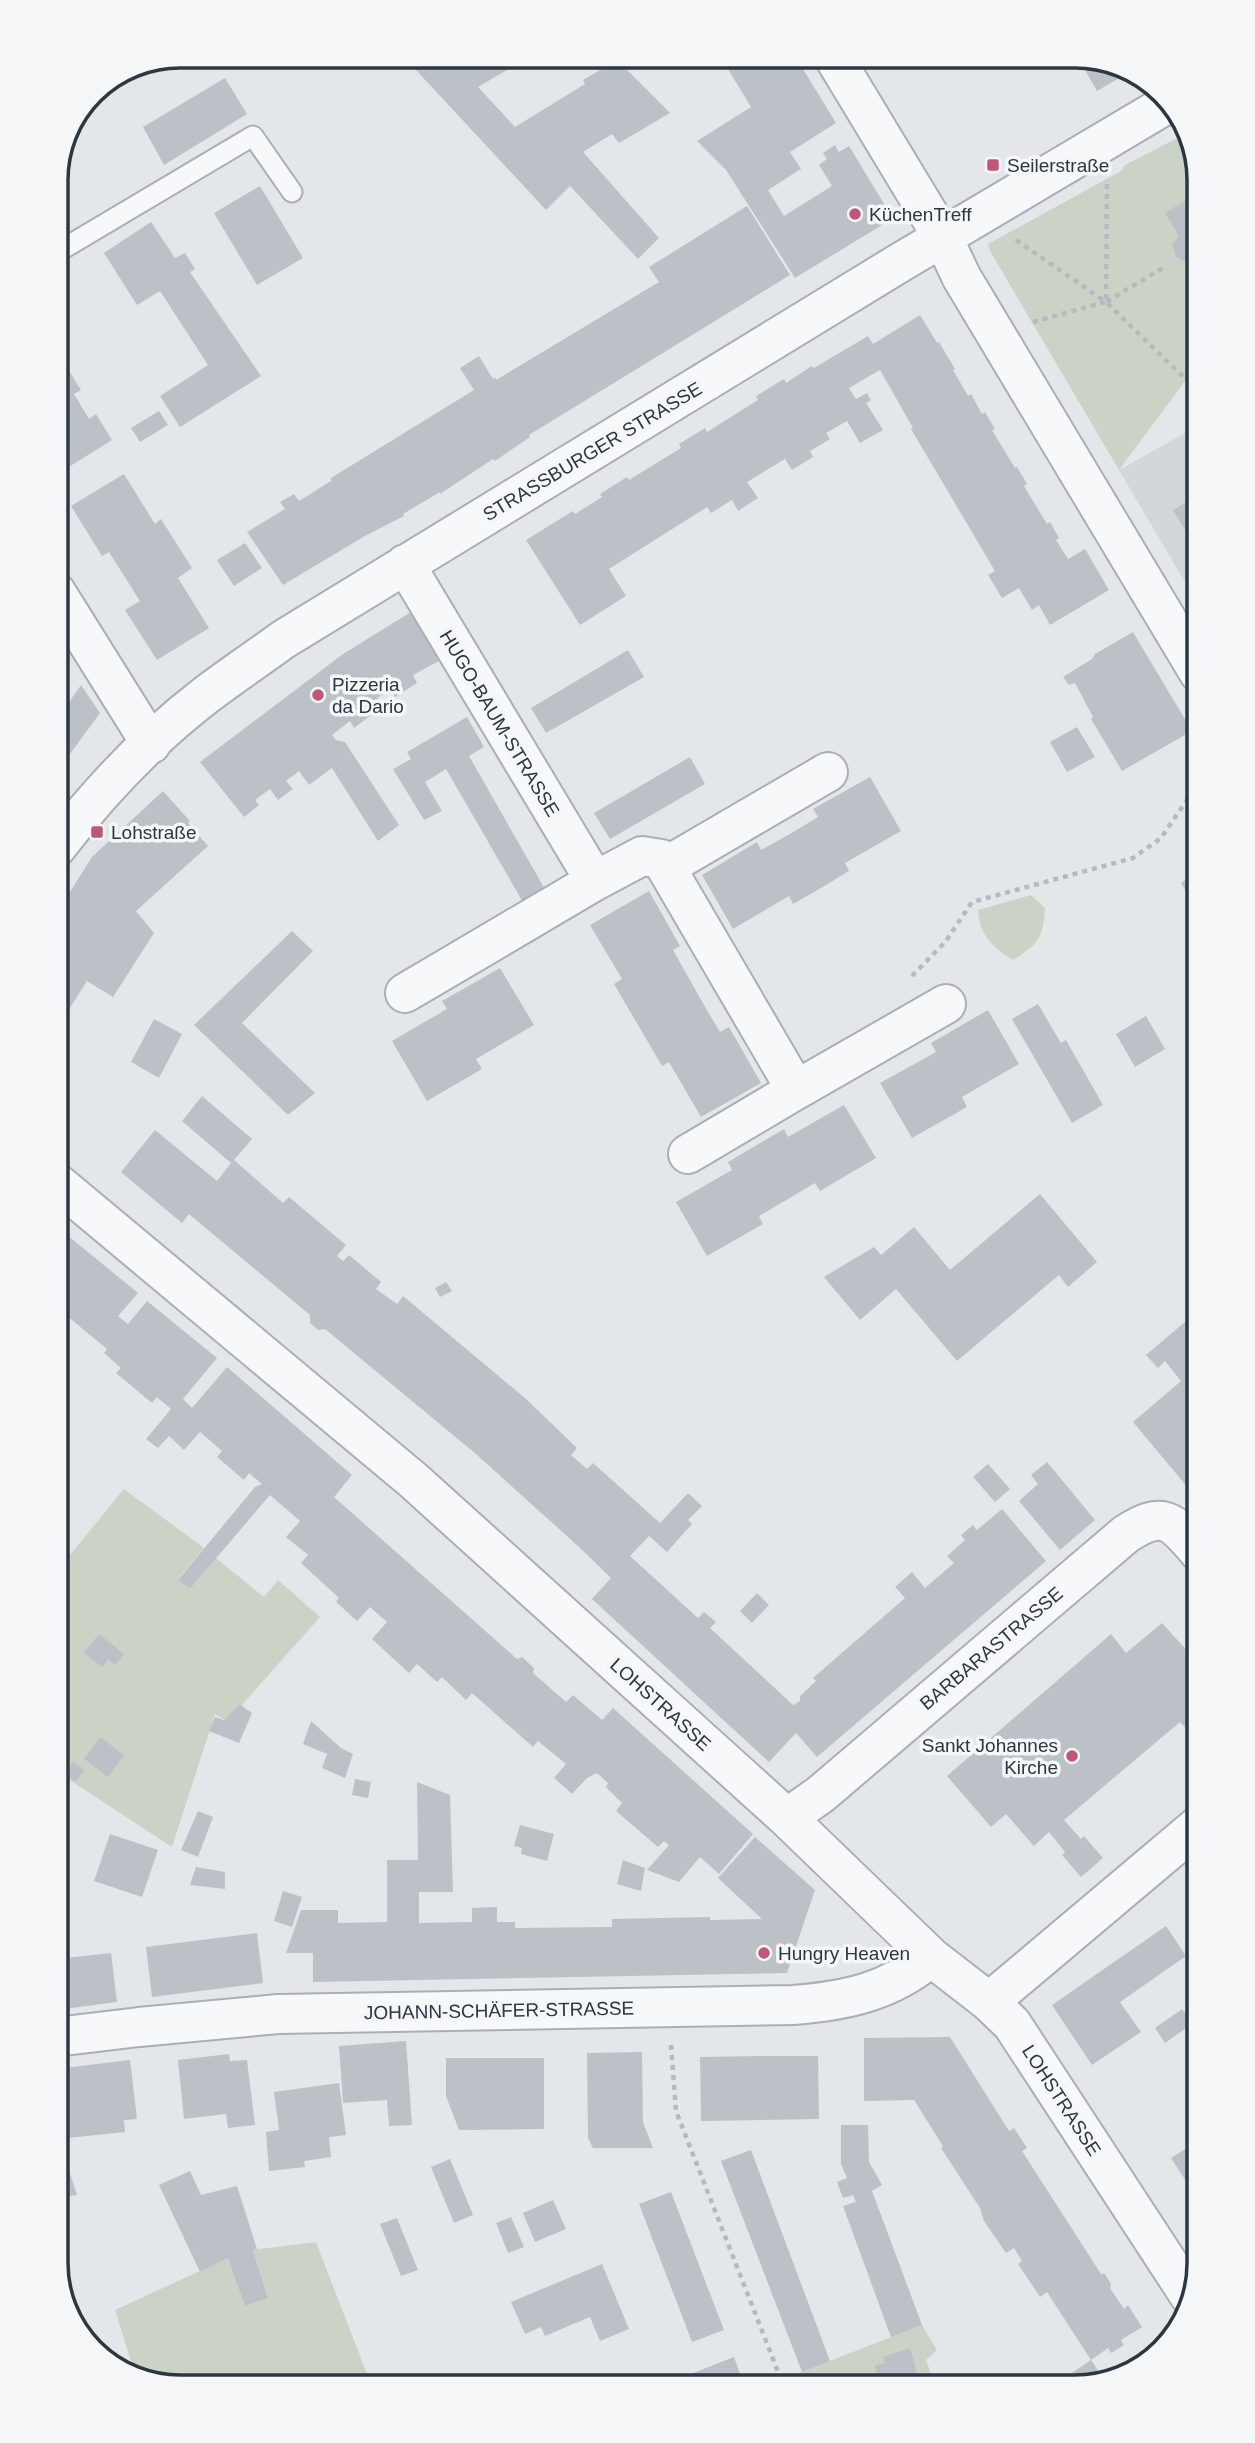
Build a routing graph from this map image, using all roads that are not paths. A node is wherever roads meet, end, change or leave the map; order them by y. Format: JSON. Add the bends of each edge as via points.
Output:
{"nodes":[{"id":1,"x":840,"y":68,"type":"edge"},
{"id":2,"x":1160,"y":108,"type":"edge"},
{"id":3,"x":292,"y":191,"type":"dead end"},
{"id":4,"x":943,"y":238,"type":"junction"},
{"id":5,"x":68,"y":246,"type":"edge"},
{"id":6,"x":405,"y":564,"type":"junction"},
{"id":7,"x":68,"y":611,"type":"edge"},
{"id":8,"x":1187,"y":653,"type":"edge"},
{"id":9,"x":151,"y":744,"type":"junction"},
{"id":10,"x":828,"y":772,"type":"dead end"},
{"id":11,"x":68,"y":832,"type":"edge"},
{"id":12,"x":667,"y":866,"type":"junction"},
{"id":13,"x":596,"y":881,"type":"junction"},
{"id":14,"x":405,"y":993,"type":"dead end"},
{"id":15,"x":946,"y":1004,"type":"dead end"},
{"id":16,"x":796,"y":1090,"type":"junction"},
{"id":17,"x":688,"y":1154,"type":"dead end"},
{"id":18,"x":68,"y":1192,"type":"edge"},
{"id":19,"x":1187,"y":1538,"type":"edge"},
{"id":20,"x":787,"y":1818,"type":"junction"},
{"id":21,"x":1187,"y":1835,"type":"edge"},
{"id":22,"x":932,"y":1956,"type":"junction"},
{"id":23,"x":989,"y":2002,"type":"junction"},
{"id":24,"x":68,"y":2036,"type":"edge"},
{"id":25,"x":1184,"y":2287,"type":"edge"}],
"edges":[{"from":1,"to":4,"type":"street"},
{"from":2,"to":4,"type":"street","name":"STRASSBURGER STRASSE"},
{"from":3,"to":5,"type":"lane","via":[[254,136]]},
{"from":4,"to":6,"type":"street","name":"STRASSBURGER STRASSE"},
{"from":4,"to":8,"type":"street","via":[[962,278]]},
{"from":6,"to":9,"type":"street","name":"STRASSBURGER STRASSE","via":[[284,639],[204,697]]},
{"from":6,"to":13,"type":"street","name":"HUGO-BAUM-STRASSE"},
{"from":7,"to":9,"type":"street"},
{"from":9,"to":11,"type":"street","name":"STRASSBURGER STRASSE"},
{"from":10,"to":12,"type":"street"},
{"from":12,"to":13,"type":"street","via":[[661,859],[642,856]]},
{"from":12,"to":16,"type":"street"},
{"from":13,"to":14,"type":"street"},
{"from":15,"to":16,"type":"street"},
{"from":16,"to":17,"type":"street"},
{"from":18,"to":20,"type":"street","name":"LOHSTRASSE","via":[[413,1480]]},
{"from":19,"to":20,"type":"street","name":"BARBARASTRASSE","via":[[1168,1522],[1155,1520],[1126,1534]]},
{"from":20,"to":22,"type":"street","name":"LOHSTRASSE"},
{"from":21,"to":23,"type":"street"},
{"from":22,"to":23,"type":"street","name":"LOHSTRASSE"},
{"from":22,"to":24,"type":"street","name":"JOHANN-SCHÄFER-STRASSE","via":[[892,1983],[852,1998],[793,2005],[278,2014]]},
{"from":23,"to":25,"type":"street","name":"LOHSTRASSE","via":[[1018,2032]]}]}
